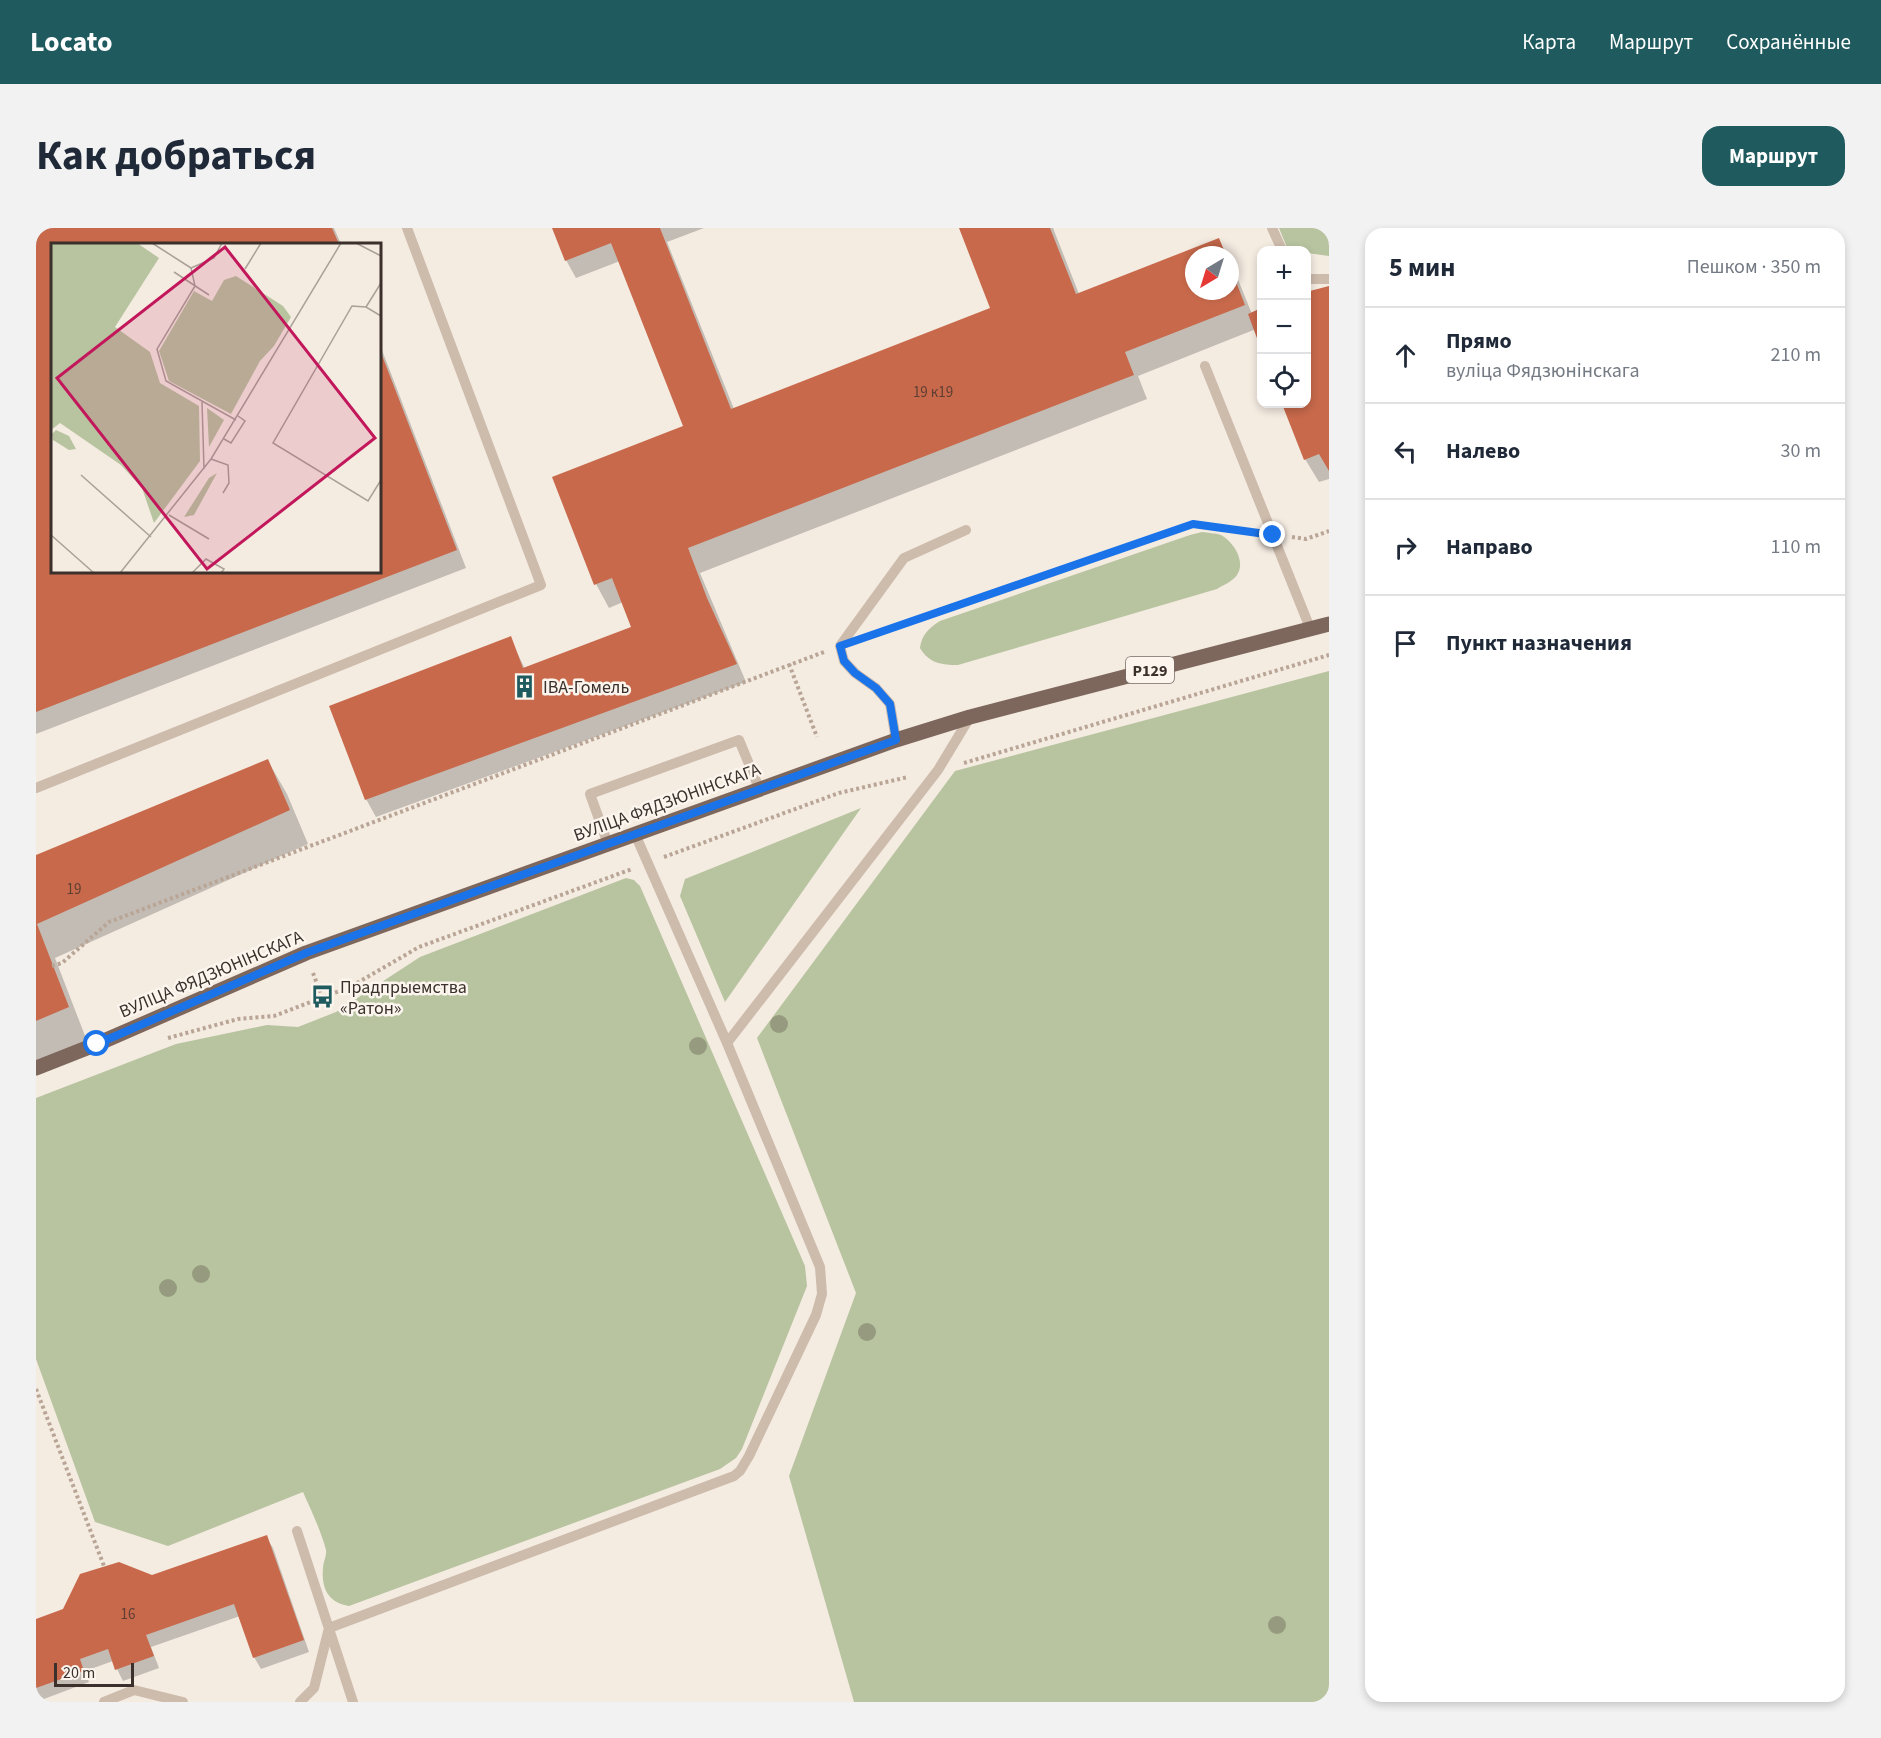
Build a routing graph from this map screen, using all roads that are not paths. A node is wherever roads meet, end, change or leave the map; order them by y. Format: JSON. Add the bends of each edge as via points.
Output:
{"nodes":[{"id":1,"x":407,"y":228,"type":"edge"},
{"id":2,"x":1272,"y":228,"type":"edge"},
{"id":3,"x":1280,"y":246,"type":"edge"},
{"id":4,"x":1311,"y":279,"type":"edge"},
{"id":5,"x":1329,"y":279,"type":"edge"},
{"id":6,"x":1205,"y":366,"type":"dead end"},
{"id":7,"x":966,"y":530,"type":"dead end"},
{"id":8,"x":1329,"y":624,"type":"edge"},
{"id":9,"x":1310,"y":628,"type":"junction"},
{"id":10,"x":970,"y":717,"type":"junction"},
{"id":11,"x":896,"y":740,"type":"junction"},
{"id":12,"x":36,"y":788,"type":"edge"},
{"id":13,"x":759,"y":788,"type":"junction"},
{"id":14,"x":635,"y":834,"type":"junction"},
{"id":15,"x":608,"y":844,"type":"junction"},
{"id":16,"x":727,"y":1043,"type":"junction"},
{"id":17,"x":36,"y":1068,"type":"edge"},
{"id":18,"x":297,"y":1531,"type":"dead end"},
{"id":19,"x":329,"y":1628,"type":"junction"},
{"id":20,"x":104,"y":1702,"type":"edge"},
{"id":21,"x":183,"y":1702,"type":"edge"},
{"id":22,"x":300,"y":1702,"type":"edge"},
{"id":23,"x":353,"y":1702,"type":"edge"}],
"edges":[{"from":1,"to":12,"type":"lane","via":[[541,585]]},
{"from":2,"to":3,"type":"lane"},
{"from":4,"to":5,"type":"lane"},
{"from":6,"to":9,"type":"lane"},
{"from":7,"to":11,"type":"lane","via":[[904,558],[840,646],[844,661],[890,704]]},
{"from":8,"to":9,"type":"main road","name":"ВУЛІЦА ФЯДЗЮНІНСКАГА","number":"Р129"},
{"from":9,"to":10,"type":"main road","name":"ВУЛІЦА ФЯДЗЮНІНСКАГА","number":"Р129"},
{"from":10,"to":11,"type":"main road","name":"ВУЛІЦА ФЯДЗЮНІНСКАГА","number":"Р129"},
{"from":10,"to":16,"type":"lane","via":[[938,771]]},
{"from":11,"to":13,"type":"main road","name":"ВУЛІЦА ФЯДЗЮНІНСКАГА","number":"Р129"},
{"from":13,"to":14,"type":"main road","name":"ВУЛІЦА ФЯДЗЮНІНСКАГА","number":"Р129"},
{"from":13,"to":15,"type":"lane","via":[[739,740],[590,794]]},
{"from":14,"to":15,"type":"main road","name":"ВУЛІЦА ФЯДЗЮНІНСКАГА","number":"Р129"},
{"from":14,"to":16,"type":"lane"},
{"from":15,"to":17,"type":"main road","name":"ВУЛІЦА ФЯДЗЮНІНСКАГА","number":"Р129","via":[[306,953]]},
{"from":16,"to":19,"type":"lane","via":[[820,1267],[822,1281],[816,1315],[745,1464],[728,1479]]},
{"from":18,"to":19,"type":"lane"},
{"from":19,"to":22,"type":"lane","via":[[314,1688]]},
{"from":19,"to":23,"type":"lane"},
{"from":20,"to":21,"type":"lane","via":[[134,1690]]}]}
